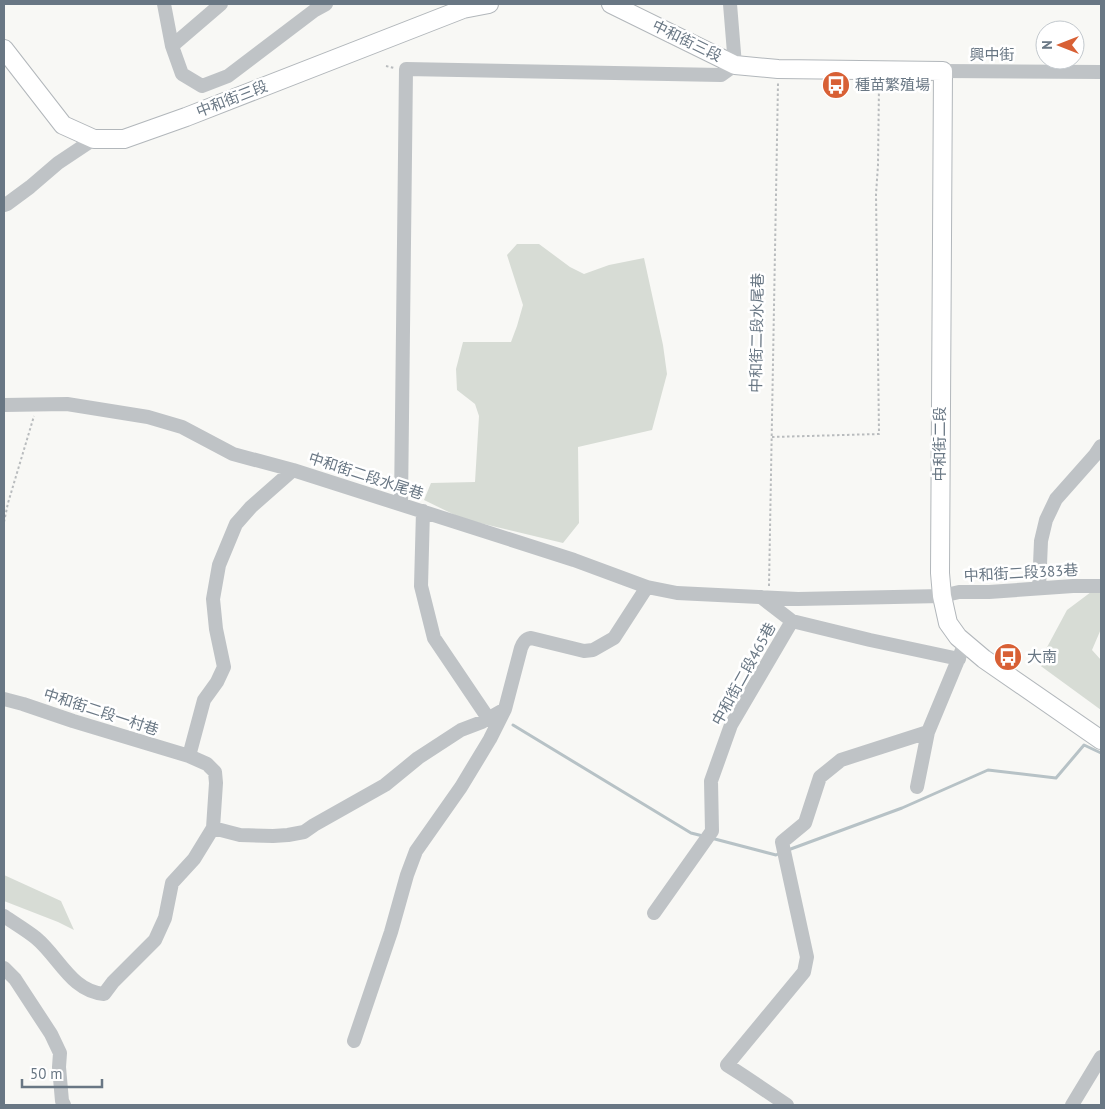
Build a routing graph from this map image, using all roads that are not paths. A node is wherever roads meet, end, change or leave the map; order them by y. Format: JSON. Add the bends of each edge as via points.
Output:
{"nodes":[{"id":1,"x":164,"y":4,"type":"edge"},
{"id":2,"x":221,"y":4,"type":"edge"},
{"id":3,"x":326,"y":4,"type":"edge"},
{"id":4,"x":489,"y":4,"type":"edge"},
{"id":5,"x":611,"y":4,"type":"edge"},
{"id":6,"x":730,"y":4,"type":"edge"},
{"id":7,"x":172,"y":46,"type":"junction"},
{"id":8,"x":4,"y":50,"type":"edge"},
{"id":9,"x":736,"y":65,"type":"junction"},
{"id":10,"x":943,"y":71,"type":"junction"},
{"id":11,"x":1101,"y":72,"type":"edge"},
{"id":12,"x":94,"y":138,"type":"junction"},
{"id":13,"x":4,"y":205,"type":"edge"},
{"id":14,"x":4,"y":405,"type":"edge"},
{"id":15,"x":1101,"y":446,"type":"edge"},
{"id":16,"x":293,"y":470,"type":"junction"},
{"id":17,"x":401,"y":504,"type":"junction"},
{"id":18,"x":423,"y":511,"type":"junction"},
{"id":19,"x":1101,"y":586,"type":"edge"},
{"id":20,"x":647,"y":587,"type":"junction"},
{"id":21,"x":1039,"y":588,"type":"junction"},
{"id":22,"x":942,"y":596,"type":"junction"},
{"id":23,"x":765,"y":597,"type":"junction"},
{"id":24,"x":792,"y":621,"type":"junction"},
{"id":25,"x":962,"y":651,"type":"junction"},
{"id":26,"x":4,"y":699,"type":"edge"},
{"id":27,"x":505,"y":708,"type":"junction"},
{"id":28,"x":488,"y":718,"type":"junction"},
{"id":29,"x":928,"y":732,"type":"junction"},
{"id":30,"x":1101,"y":740,"type":"edge"},
{"id":31,"x":189,"y":756,"type":"junction"},
{"id":32,"x":917,"y":787,"type":"dead end"},
{"id":33,"x":213,"y":828,"type":"junction"},
{"id":34,"x":654,"y":913,"type":"dead end"},
{"id":35,"x":4,"y":916,"type":"edge"},
{"id":36,"x":4,"y":968,"type":"edge"},
{"id":37,"x":354,"y":1041,"type":"dead end"},
{"id":38,"x":1101,"y":1057,"type":"edge"},
{"id":39,"x":64,"y":1105,"type":"edge"},
{"id":40,"x":787,"y":1105,"type":"edge"},
{"id":41,"x":1072,"y":1105,"type":"edge"}],
"edges":[{"from":1,"to":7,"type":"street","name":"中和街三段"},
{"from":2,"to":7,"type":"street"},
{"from":3,"to":7,"type":"street","name":"中和街三段","via":[[228,76],[202,86],[182,74]]},
{"from":4,"to":12,"type":"main road","name":"中和街三段","via":[[463,9],[142,132],[124,138]]},
{"from":5,"to":9,"type":"main road","name":"中和街三段"},
{"from":6,"to":9,"type":"street","name":"中和街三段"},
{"from":8,"to":12,"type":"main road","name":"中和街三段","via":[[63,125]]},
{"from":9,"to":10,"type":"main road","name":"中和街三段","via":[[778,69]]},
{"from":9,"to":17,"type":"street","via":[[721,75],[406,69]]},
{"from":10,"to":11,"type":"street","name":"興中街"},
{"from":10,"to":22,"type":"main road","name":"中和街二段"},
{"from":12,"to":13,"type":"street"},
{"from":14,"to":16,"type":"street","via":[[68,404],[148,417],[182,427],[233,454]]},
{"from":15,"to":21,"type":"street","via":[[1056,499],[1046,520],[1041,541]]},
{"from":16,"to":17,"type":"street","name":"中和街二段水尾巷"},
{"from":16,"to":31,"type":"street","name":"中和街二段水尾巷","via":[[251,506],[236,524],[220,565],[213,599],[224,667],[204,700]]},
{"from":17,"to":18,"type":"street","name":"中和街二段水尾巷"},
{"from":18,"to":20,"type":"street","name":"中和街二段水尾巷"},
{"from":18,"to":28,"type":"street","via":[[421,586],[434,638]]},
{"from":19,"to":21,"type":"street","name":"中和街二段383巷"},
{"from":20,"to":23,"type":"street","name":"中和街二段水尾巷","via":[[677,593]]},
{"from":20,"to":27,"type":"street","via":[[614,638],[593,650],[584,651],[527,638],[521,648]]},
{"from":21,"to":22,"type":"street","name":"中和街二段383巷","via":[[959,592]]},
{"from":22,"to":23,"type":"street","name":"中和街二段水尾巷"},
{"from":22,"to":25,"type":"main road","name":"中和街二段","via":[[948,623],[958,637]]},
{"from":23,"to":24,"type":"street"},
{"from":24,"to":25,"type":"street","via":[[870,640]]},
{"from":24,"to":34,"type":"street","name":"中和街二段465巷","via":[[731,725],[711,781],[712,831]]},
{"from":25,"to":29,"type":"street"},
{"from":25,"to":30,"type":"main road","name":"中和街二段","via":[[984,659]]},
{"from":26,"to":31,"type":"street","name":"中和街二段一村巷"},
{"from":27,"to":28,"type":"street"},
{"from":27,"to":37,"type":"street","via":[[461,787],[416,851]]},
{"from":28,"to":33,"type":"street","via":[[461,730],[418,758],[385,785],[304,832],[240,835]]},
{"from":29,"to":32,"type":"street"},
{"from":29,"to":40,"type":"street","via":[[840,760],[820,777],[805,823],[782,842],[808,957],[804,972],[727,1065]]},
{"from":31,"to":33,"type":"street","via":[[207,764],[215,772]]},
{"from":33,"to":35,"type":"street","via":[[194,859],[172,883],[165,918],[155,940],[104,994],[94,993],[79,984],[37,938]]},
{"from":36,"to":39,"type":"street","via":[[15,979],[60,1053]]},
{"from":38,"to":41,"type":"street"}]}
